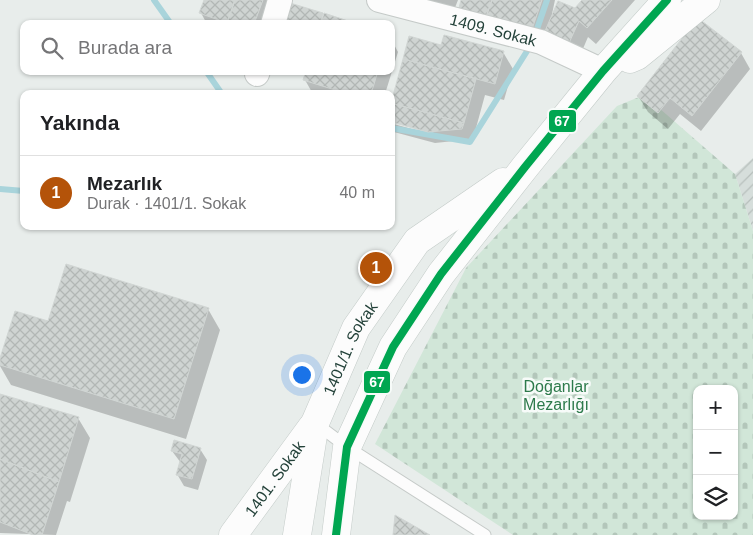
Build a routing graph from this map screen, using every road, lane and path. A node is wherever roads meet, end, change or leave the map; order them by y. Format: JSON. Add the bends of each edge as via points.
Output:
{"nodes":[{"id":1,"x":280,"y":0,"type":"edge"},
{"id":2,"x":379,"y":0,"type":"edge"},
{"id":3,"x":668,"y":0,"type":"edge"},
{"id":4,"x":706,"y":0,"type":"edge"},
{"id":5,"x":274,"y":20,"type":"edge"},
{"id":6,"x":603,"y":71,"type":"junction"},
{"id":7,"x":525,"y":168,"type":"junction"},
{"id":8,"x":315,"y":423,"type":"junction"},
{"id":9,"x":347,"y":447,"type":"junction"},
{"id":10,"x":233,"y":535,"type":"edge"},
{"id":11,"x":297,"y":535,"type":"edge"},
{"id":12,"x":336,"y":535,"type":"edge"},
{"id":13,"x":485,"y":535,"type":"edge"}],
"edges":[{"from":1,"to":5,"type":"street"},
{"from":2,"to":6,"type":"street","name":"1409. Sokak","via":[[525,37]]},
{"from":3,"to":6,"type":"main road","name":"1401/1. Sokak"},
{"from":4,"to":6,"type":"main road","via":[[637,56]]},
{"from":6,"to":7,"type":"main road","name":"1401/1. Sokak"},
{"from":7,"to":8,"type":"main road","name":"1401/1. Sokak","via":[[417,241],[356,328]]},
{"from":7,"to":9,"type":"main road","name":"1401/1. Sokak","via":[[441,274],[394,347]]},
{"from":8,"to":9,"type":"lane"},
{"from":8,"to":10,"type":"main road","name":"1401. Sokak"},
{"from":8,"to":11,"type":"main road","name":"1401/1. Sokak"},
{"from":9,"to":12,"type":"main road","name":"1401/1. Sokak"},
{"from":9,"to":13,"type":"lane"}]}
